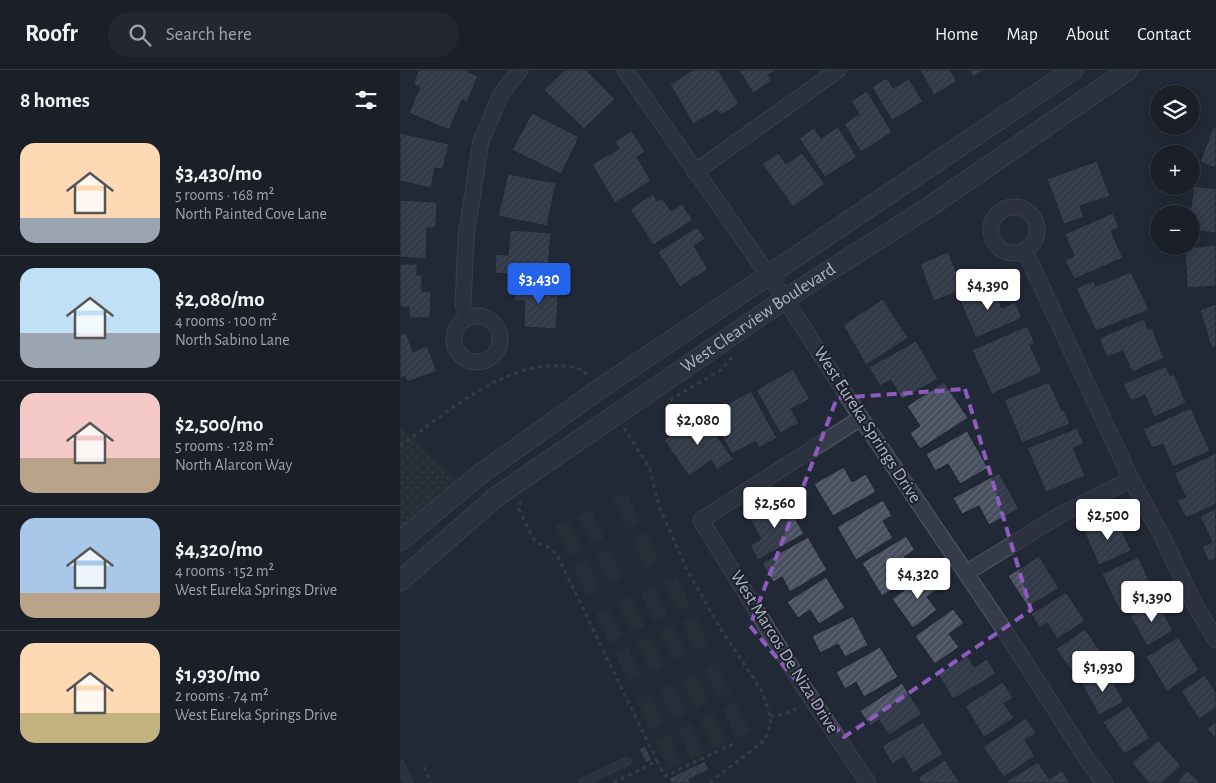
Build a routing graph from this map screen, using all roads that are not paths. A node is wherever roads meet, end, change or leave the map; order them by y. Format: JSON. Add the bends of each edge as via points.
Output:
{"nodes":[{"id":1,"x":520,"y":70,"type":"edge"},
{"id":2,"x":625,"y":70,"type":"edge"},
{"id":3,"x":838,"y":70,"type":"edge"},
{"id":4,"x":1073,"y":70,"type":"edge"},
{"id":5,"x":1128,"y":70,"type":"edge"},
{"id":6,"x":695,"y":172,"type":"junction"},
{"id":7,"x":1025,"y":251,"type":"dead end"},
{"id":8,"x":769,"y":276,"type":"junction"},
{"id":9,"x":785,"y":299,"type":"junction"},
{"id":10,"x":467,"y":318,"type":"dead end"},
{"id":11,"x":862,"y":418,"type":"junction"},
{"id":12,"x":1131,"y":479,"type":"junction"},
{"id":13,"x":400,"y":541,"type":"edge"},
{"id":14,"x":966,"y":573,"type":"junction"},
{"id":15,"x":400,"y":581,"type":"edge"},
{"id":16,"x":1216,"y":640,"type":"edge"},
{"id":17,"x":627,"y":761,"type":"dead end"},
{"id":18,"x":400,"y":764,"type":"edge"},
{"id":19,"x":409,"y":783,"type":"edge"},
{"id":20,"x":582,"y":783,"type":"edge"},
{"id":21,"x":868,"y":783,"type":"edge"},
{"id":22,"x":1105,"y":783,"type":"edge"}],
"edges":[{"from":1,"to":10,"type":"street","via":[[501,94],[481,141],[466,236],[462,304]]},
{"from":2,"to":6,"type":"street","name":"West Eureka Springs Drive"},
{"from":3,"to":6,"type":"street"},
{"from":4,"to":8,"type":"street","name":"West Clearview Boulevard"},
{"from":5,"to":9,"type":"street","name":"West Clearview Boulevard","via":[[929,207]]},
{"from":6,"to":8,"type":"street","name":"West Eureka Springs Drive"},
{"from":7,"to":12,"type":"street"},
{"from":8,"to":9,"type":"street","name":"West Eureka Springs Drive"},
{"from":8,"to":13,"type":"street","name":"West Clearview Boulevard","via":[[598,390],[479,475]]},
{"from":9,"to":11,"type":"street","name":"West Eureka Springs Drive"},
{"from":9,"to":15,"type":"street","name":"West Clearview Boulevard","via":[[496,497]]},
{"from":11,"to":14,"type":"street","name":"West Eureka Springs Drive"},
{"from":11,"to":21,"type":"street","name":"West Marcos De Niza Drive","via":[[701,520]]},
{"from":12,"to":14,"type":"street","via":[[1060,515]]},
{"from":12,"to":16,"type":"street"},
{"from":14,"to":22,"type":"street","name":"West Eureka Springs Drive"},
{"from":17,"to":20,"type":"lane"},
{"from":18,"to":19,"type":"lane"}]}
